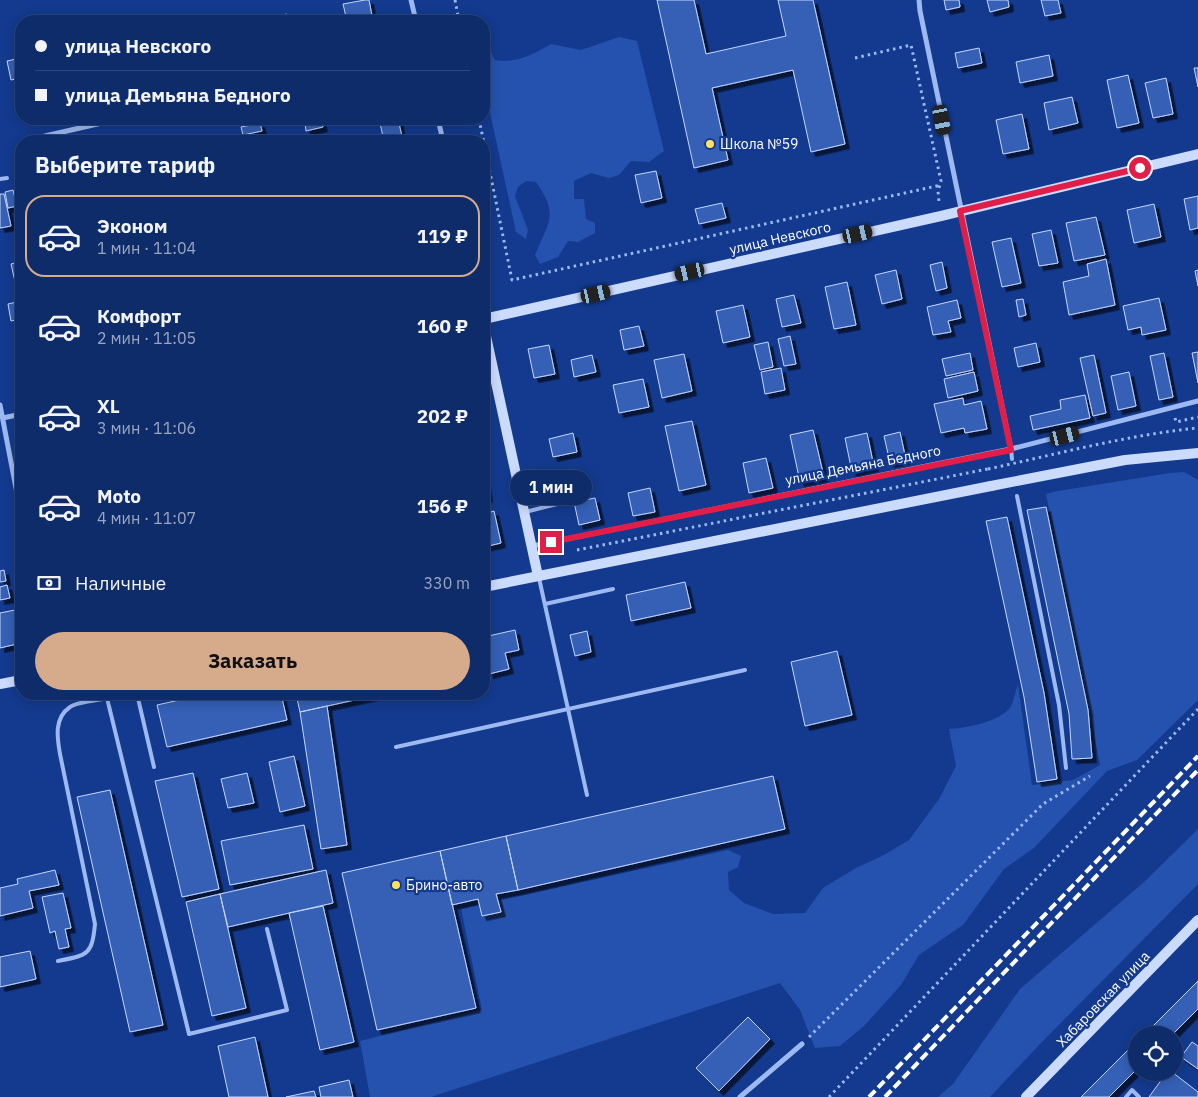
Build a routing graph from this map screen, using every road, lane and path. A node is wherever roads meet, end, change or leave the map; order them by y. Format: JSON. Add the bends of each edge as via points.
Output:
{"nodes":[{"id":1,"x":411,"y":0,"type":"edge"},
{"id":2,"x":454,"y":0,"type":"edge"},
{"id":3,"x":919,"y":0,"type":"edge"},
{"id":4,"x":415,"y":15,"type":"edge"},
{"id":5,"x":458,"y":15,"type":"edge"},
{"id":6,"x":855,"y":58,"type":"dead end"},
{"id":7,"x":93,"y":125,"type":"edge"},
{"id":8,"x":49,"y":135,"type":"edge"},
{"id":9,"x":1198,"y":154,"type":"edge"},
{"id":10,"x":490,"y":173,"type":"edge"},
{"id":11,"x":7,"y":178,"type":"dead end"},
{"id":12,"x":0,"y":179,"type":"edge"},
{"id":13,"x":941,"y":185,"type":"junction"},
{"id":14,"x":960,"y":211,"type":"junction"},
{"id":15,"x":941,"y":216,"type":"junction"},
{"id":16,"x":490,"y":318,"type":"edge"},
{"id":17,"x":490,"y":355,"type":"edge"},
{"id":18,"x":1198,"y":401,"type":"edge"},
{"id":19,"x":0,"y":405,"type":"edge"},
{"id":20,"x":15,"y":415,"type":"edge"},
{"id":21,"x":1198,"y":417,"type":"edge"},
{"id":22,"x":3,"y":418,"type":"junction"},
{"id":23,"x":1176,"y":422,"type":"dead end"},
{"id":24,"x":1198,"y":428,"type":"edge"},
{"id":25,"x":1011,"y":450,"type":"junction"},
{"id":26,"x":1198,"y":453,"type":"edge"},
{"id":27,"x":1012,"y":459,"type":"dead end"},
{"id":28,"x":15,"y":482,"type":"edge"},
{"id":29,"x":1017,"y":496,"type":"dead end"},
{"id":30,"x":557,"y":504,"type":"dead end"},
{"id":31,"x":524,"y":512,"type":"junction"},
{"id":32,"x":532,"y":546,"type":"junction"},
{"id":33,"x":583,"y":550,"type":"dead end"},
{"id":34,"x":538,"y":576,"type":"junction"},
{"id":35,"x":490,"y":586,"type":"edge"},
{"id":36,"x":613,"y":589,"type":"dead end"},
{"id":37,"x":545,"y":604,"type":"junction"},
{"id":38,"x":745,"y":670,"type":"dead end"},
{"id":39,"x":15,"y":681,"type":"edge"},
{"id":40,"x":0,"y":684,"type":"edge"},
{"id":41,"x":92,"y":700,"type":"edge"},
{"id":42,"x":108,"y":700,"type":"edge"},
{"id":43,"x":138,"y":700,"type":"edge"},
{"id":44,"x":568,"y":709,"type":"junction"},
{"id":45,"x":1198,"y":709,"type":"edge"},
{"id":46,"x":396,"y":747,"type":"dead end"},
{"id":47,"x":154,"y":767,"type":"dead end"},
{"id":48,"x":1066,"y":768,"type":"dead end"},
{"id":49,"x":1090,"y":776,"type":"dead end"},
{"id":50,"x":587,"y":795,"type":"dead end"},
{"id":51,"x":1198,"y":920,"type":"edge"},
{"id":52,"x":267,"y":929,"type":"dead end"},
{"id":53,"x":58,"y":961,"type":"dead end"},
{"id":54,"x":802,"y":1044,"type":"joint"},
{"id":55,"x":740,"y":1097,"type":"edge"},
{"id":56,"x":829,"y":1097,"type":"edge"},
{"id":57,"x":1026,"y":1097,"type":"edge"},
{"id":58,"x":1126,"y":1097,"type":"edge"},
{"id":59,"x":1140,"y":1097,"type":"edge"}],
"edges":[{"from":1,"to":4,"type":"street"},
{"from":2,"to":5,"type":"path"},
{"from":3,"to":14,"type":"street"},
{"from":6,"to":13,"type":"path","via":[[911,45]]},
{"from":7,"to":8,"type":"street"},
{"from":9,"to":14,"type":"main road","name":"улица Невского"},
{"from":10,"to":13,"type":"path","via":[[512,280]]},
{"from":11,"to":12,"type":"lane"},
{"from":13,"to":15,"type":"path","via":[[938,197]]},
{"from":14,"to":15,"type":"main road","name":"улица Невского"},
{"from":14,"to":25,"type":"street"},
{"from":15,"to":16,"type":"main road","name":"улица Невского"},
{"from":17,"to":31,"type":"main road"},
{"from":18,"to":25,"type":"street","name":"улица Демьяна Бедного"},
{"from":19,"to":22,"type":"street"},
{"from":20,"to":22,"type":"street"},
{"from":21,"to":23,"type":"path"},
{"from":22,"to":28,"type":"street"},
{"from":24,"to":33,"type":"path","bridge":true,"via":[[1170,431]]},
{"from":25,"to":27,"type":"lane"},
{"from":25,"to":32,"type":"street","name":"улица Демьяна Бедного"},
{"from":26,"to":34,"type":"main road","bridge":true,"via":[[1125,460]]},
{"from":29,"to":48,"type":"lane","via":[[1059,705]]},
{"from":30,"to":31,"type":"lane"},
{"from":31,"to":32,"type":"main road"},
{"from":32,"to":34,"type":"main road"},
{"from":34,"to":35,"type":"main road"},
{"from":34,"to":37,"type":"lane"},
{"from":36,"to":37,"type":"lane"},
{"from":37,"to":44,"type":"lane"},
{"from":38,"to":44,"type":"lane"},
{"from":39,"to":40,"type":"main road"},
{"from":41,"to":53,"type":"lane","via":[[70,706],[61,717],[57,731],[95,924],[93,943],[82,956]]},
{"from":42,"to":52,"type":"lane","via":[[189,1034],[287,1010]]},
{"from":43,"to":47,"type":"lane"},
{"from":44,"to":46,"type":"lane"},
{"from":44,"to":50,"type":"lane"},
{"from":45,"to":56,"type":"path"},
{"from":49,"to":54,"type":"path","via":[[1043,804]]},
{"from":51,"to":57,"type":"main road","name":"Хабаровская улица"},
{"from":54,"to":55,"type":"street"},
{"from":58,"to":59,"type":"lane","via":[[1132,1090]]}]}
